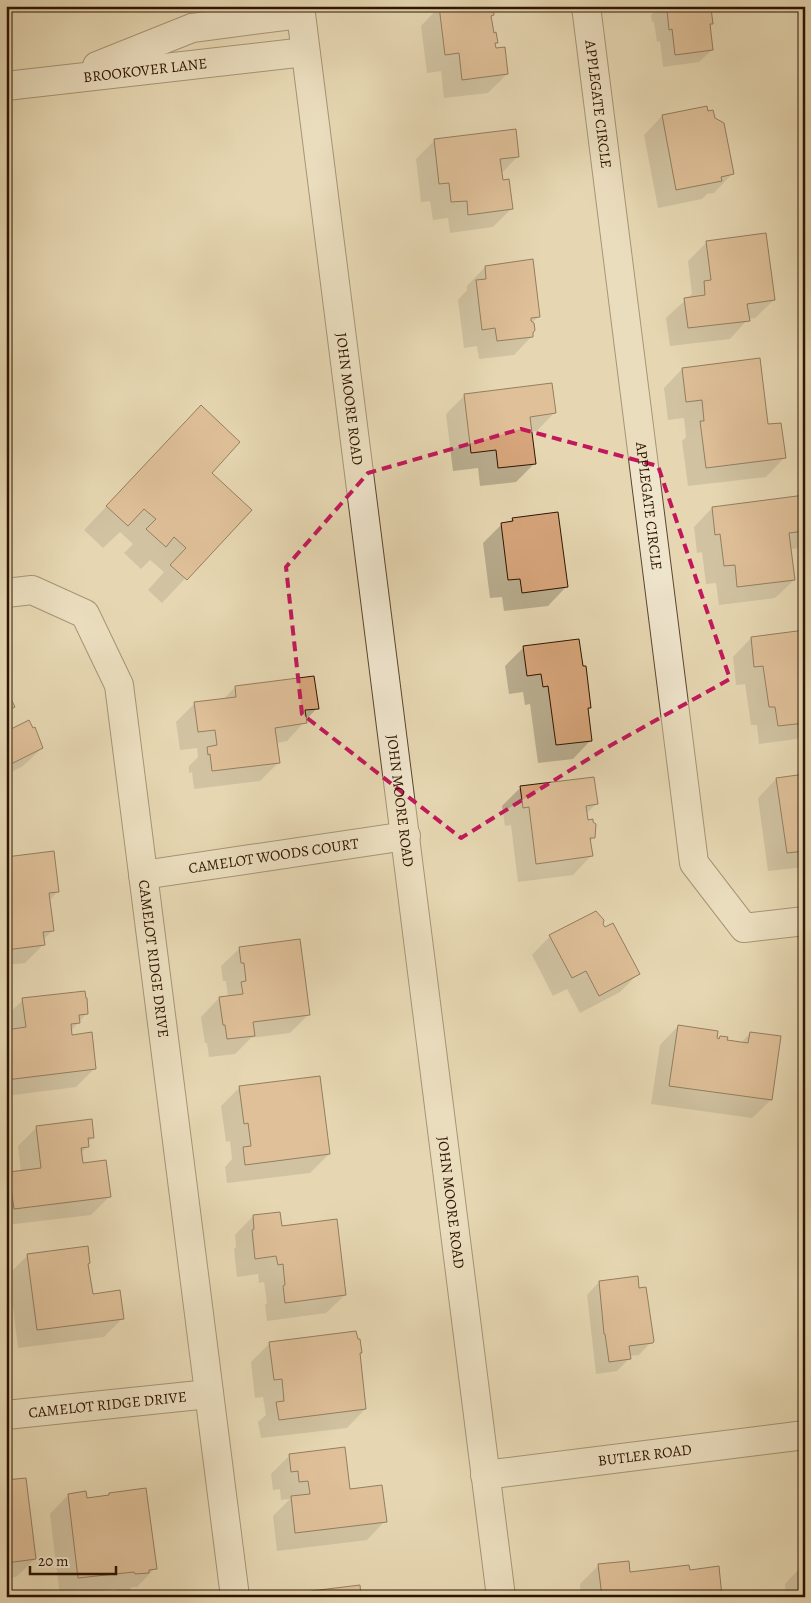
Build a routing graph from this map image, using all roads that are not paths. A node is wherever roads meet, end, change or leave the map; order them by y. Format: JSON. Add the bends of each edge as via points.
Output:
{"nodes":[{"id":1,"x":586,"y":6,"type":"edge"},
{"id":2,"x":300,"y":10,"type":"edge"},
{"id":3,"x":220,"y":24,"type":"junction"},
{"id":4,"x":305,"y":52,"type":"junction"},
{"id":5,"x":224,"y":61,"type":"junction"},
{"id":6,"x":66,"y":79,"type":"junction"},
{"id":7,"x":6,"y":86,"type":"edge"},
{"id":8,"x":6,"y":593,"type":"edge"},
{"id":9,"x":406,"y":836,"type":"junction"},
{"id":10,"x":143,"y":875,"type":"junction"},
{"id":11,"x":805,"y":921,"type":"edge"},
{"id":12,"x":210,"y":1394,"type":"junction"},
{"id":13,"x":6,"y":1415,"type":"edge"},
{"id":14,"x":805,"y":1435,"type":"edge"},
{"id":15,"x":485,"y":1475,"type":"junction"},
{"id":16,"x":235,"y":1597,"type":"edge"},
{"id":17,"x":501,"y":1597,"type":"edge"}],
"edges":[{"from":1,"to":11,"type":"street","name":"APPLEGATE CIRCLE","via":[[694,863],[744,928]]},
{"from":2,"to":3,"type":"street","name":"BROOKOVER LANE"},
{"from":2,"to":4,"type":"street","name":"JOHN MOORE ROAD"},
{"from":3,"to":5,"type":"street","name":"BROOKOVER LANE"},
{"from":3,"to":6,"type":"street","name":"BROOKOVER LANE","via":[[192,28]]},
{"from":4,"to":5,"type":"street","name":"BROOKOVER LANE"},
{"from":4,"to":9,"type":"street","name":"JOHN MOORE ROAD"},
{"from":5,"to":6,"type":"street","name":"BROOKOVER LANE"},
{"from":6,"to":7,"type":"street","name":"BROOKOVER LANE"},
{"from":8,"to":10,"type":"street","name":"CAMELOT RIDGE DRIVE","via":[[32,590],[85,614],[119,685]]},
{"from":9,"to":10,"type":"street","name":"CAMELOT WOODS COURT"},
{"from":9,"to":15,"type":"street","name":"JOHN MOORE ROAD"},
{"from":10,"to":12,"type":"street","name":"CAMELOT RIDGE DRIVE"},
{"from":12,"to":13,"type":"street","name":"CAMELOT RIDGE DRIVE"},
{"from":12,"to":16,"type":"street","name":"CAMELOT RIDGE DRIVE"},
{"from":14,"to":15,"type":"street","name":"BUTLER ROAD"},
{"from":15,"to":17,"type":"street","name":"JOHN MOORE ROAD"}]}
